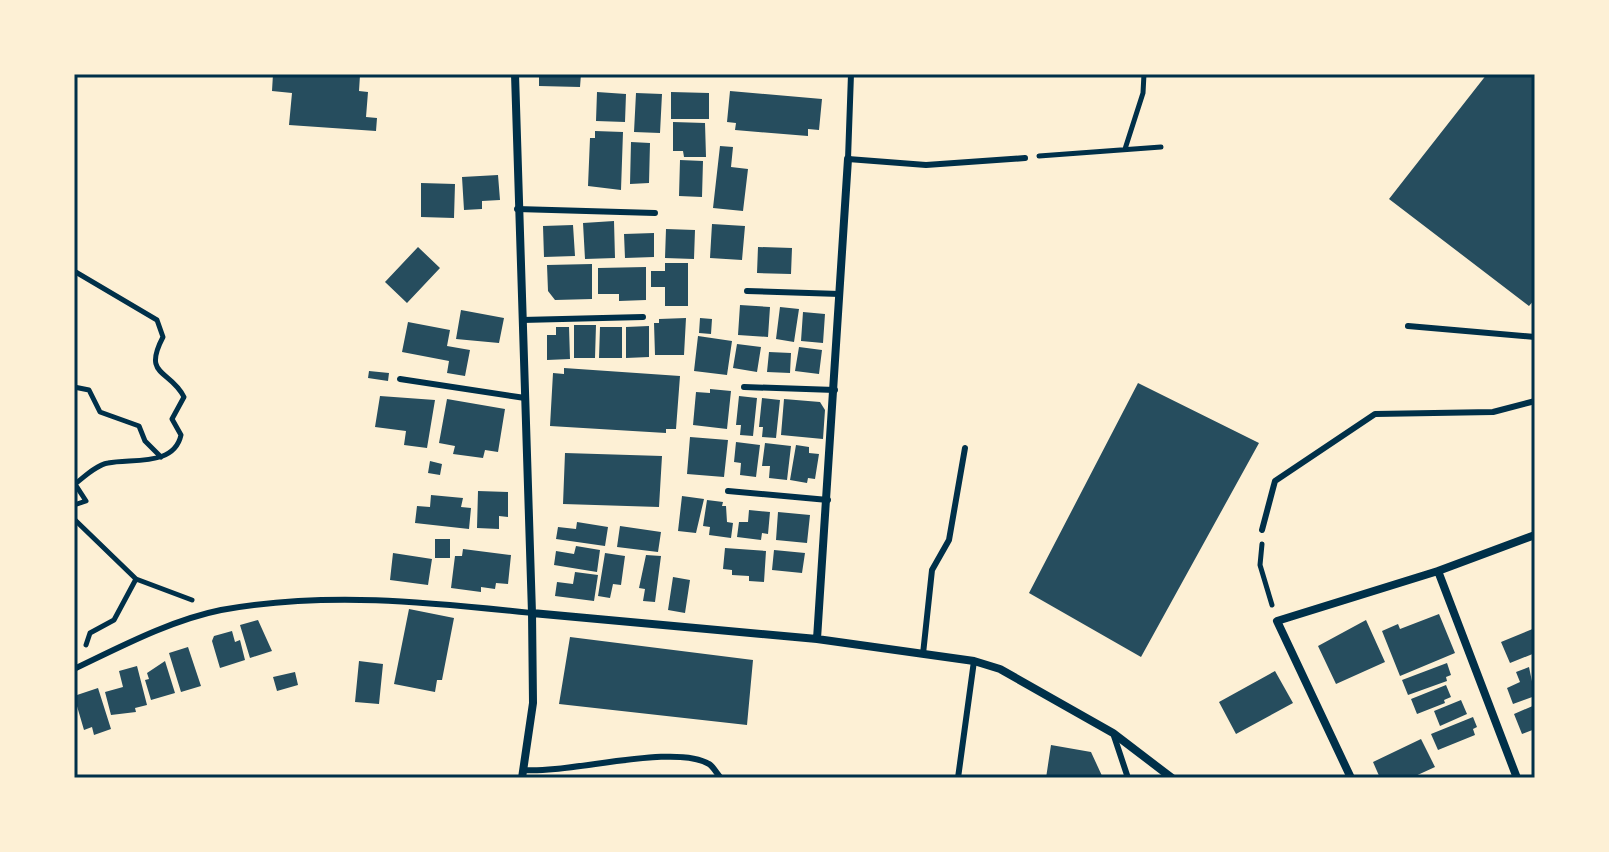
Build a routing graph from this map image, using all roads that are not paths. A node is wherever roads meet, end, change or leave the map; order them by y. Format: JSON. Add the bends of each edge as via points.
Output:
{"nodes":[{"id":1,"x":515,"y":74,"type":"edge"},
{"id":2,"x":851,"y":74,"type":"edge"},
{"id":3,"x":1025,"y":158,"type":"road end"},
{"id":4,"x":848,"y":159,"type":"junction"},
{"id":5,"x":517,"y":209,"type":"junction"},
{"id":6,"x":655,"y":213,"type":"dead end"},
{"id":7,"x":747,"y":291,"type":"dead end"},
{"id":8,"x":840,"y":294,"type":"junction"},
{"id":9,"x":643,"y":317,"type":"dead end"},
{"id":10,"x":522,"y":320,"type":"junction"},
{"id":11,"x":1408,"y":326,"type":"dead end"},
{"id":12,"x":1535,"y":337,"type":"edge"},
{"id":13,"x":400,"y":379,"type":"dead end"},
{"id":14,"x":744,"y":387,"type":"dead end"},
{"id":15,"x":835,"y":390,"type":"junction"},
{"id":16,"x":525,"y":398,"type":"junction"},
{"id":17,"x":1535,"y":401,"type":"edge"},
{"id":18,"x":965,"y":448,"type":"dead end"},
{"id":19,"x":728,"y":491,"type":"dead end"},
{"id":20,"x":828,"y":500,"type":"junction"},
{"id":21,"x":1262,"y":530,"type":"road end"},
{"id":22,"x":1535,"y":535,"type":"edge"},
{"id":23,"x":1438,"y":571,"type":"junction"},
{"id":24,"x":532,"y":613,"type":"junction"},
{"id":25,"x":817,"y":639,"type":"junction"},
{"id":26,"x":923,"y":654,"type":"junction"},
{"id":27,"x":974,"y":661,"type":"junction"},
{"id":28,"x":74,"y":669,"type":"edge"},
{"id":29,"x":1113,"y":733,"type":"junction"},
{"id":30,"x":522,"y":774,"type":"edge"},
{"id":31,"x":721,"y":778,"type":"edge"},
{"id":32,"x":958,"y":778,"type":"edge"},
{"id":33,"x":1128,"y":778,"type":"edge"},
{"id":34,"x":1172,"y":778,"type":"edge"},
{"id":35,"x":1351,"y":778,"type":"edge"},
{"id":36,"x":1517,"y":778,"type":"edge"}],
"edges":[{"from":1,"to":5,"type":"street"},
{"from":2,"to":4,"type":"lane"},
{"from":3,"to":4,"type":"lane","via":[[926,165]]},
{"from":4,"to":8,"type":"street"},
{"from":5,"to":6,"type":"lane"},
{"from":5,"to":10,"type":"street"},
{"from":7,"to":8,"type":"lane"},
{"from":8,"to":15,"type":"street"},
{"from":9,"to":10,"type":"lane"},
{"from":10,"to":16,"type":"street"},
{"from":11,"to":12,"type":"lane"},
{"from":13,"to":16,"type":"lane"},
{"from":14,"to":15,"type":"lane"},
{"from":15,"to":20,"type":"street"},
{"from":16,"to":24,"type":"street"},
{"from":17,"to":21,"type":"lane","via":[[1493,412],[1375,414],[1275,481]]},
{"from":18,"to":26,"type":"lane","via":[[949,540],[932,570]]},
{"from":19,"to":20,"type":"lane"},
{"from":20,"to":25,"type":"street"},
{"from":22,"to":23,"type":"street"},
{"from":23,"to":35,"type":"street","via":[[1277,621]]},
{"from":23,"to":36,"type":"street"},
{"from":24,"to":25,"type":"street"},
{"from":24,"to":28,"type":"lane","via":[[356,597],[219,611],[158,631]]},
{"from":24,"to":30,"type":"street","via":[[533,703]]},
{"from":25,"to":26,"type":"street"},
{"from":26,"to":27,"type":"street"},
{"from":27,"to":29,"type":"street","via":[[1000,669]]},
{"from":27,"to":32,"type":"lane"},
{"from":29,"to":33,"type":"lane"},
{"from":29,"to":34,"type":"street"},
{"from":30,"to":31,"type":"lane","via":[[682,757],[709,764]]}]}
